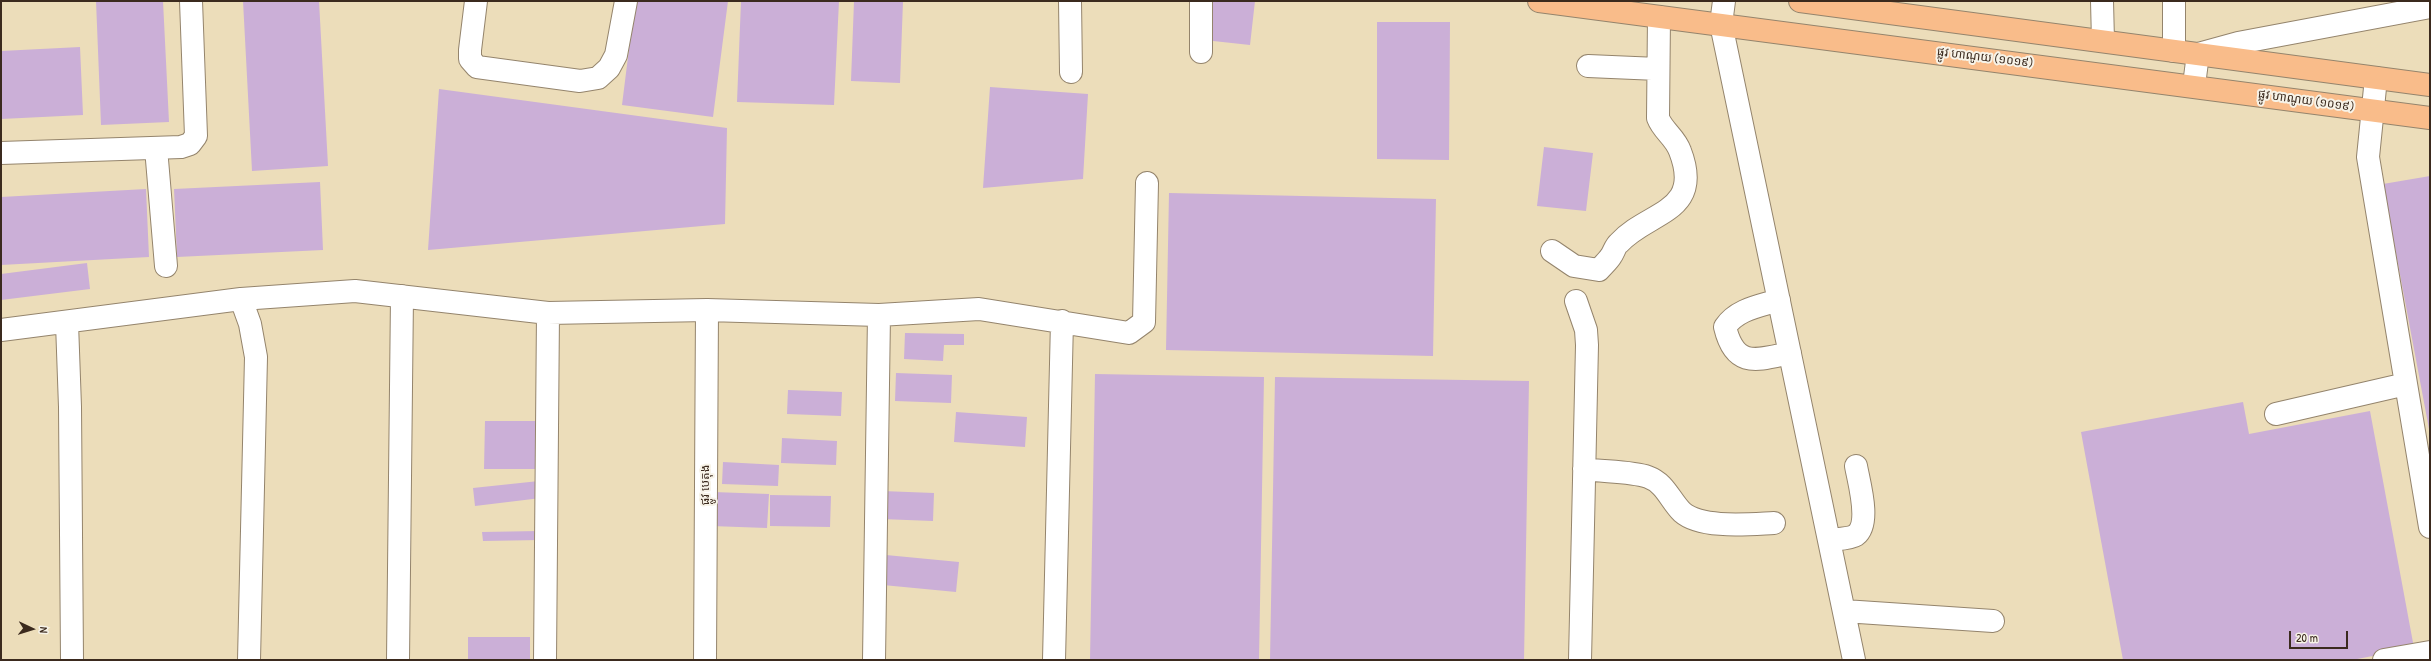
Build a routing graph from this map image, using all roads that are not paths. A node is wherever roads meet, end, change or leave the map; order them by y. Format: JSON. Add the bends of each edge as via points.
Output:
{"nodes":[{"id":1,"x":191,"y":1,"type":"edge"},
{"id":2,"x":476,"y":1,"type":"edge"},
{"id":3,"x":626,"y":1,"type":"edge"},
{"id":4,"x":1070,"y":1,"type":"edge"},
{"id":5,"x":1201,"y":1,"type":"edge"},
{"id":6,"x":1539,"y":1,"type":"edge"},
{"id":7,"x":1724,"y":1,"type":"edge"},
{"id":8,"x":1800,"y":1,"type":"edge"},
{"id":9,"x":2102,"y":1,"type":"edge"},
{"id":10,"x":2174,"y":1,"type":"edge"},
{"id":11,"x":2430,"y":7,"type":"edge"},
{"id":12,"x":1659,"y":17,"type":"junction"},
{"id":13,"x":1721,"y":24,"type":"junction"},
{"id":14,"x":2103,"y":42,"type":"junction"},
{"id":15,"x":2174,"y":51,"type":"junction"},
{"id":16,"x":1201,"y":52,"type":"dead end"},
{"id":17,"x":2198,"y":54,"type":"junction"},
{"id":18,"x":1588,"y":66,"type":"dead end"},
{"id":19,"x":1658,"y":69,"type":"junction"},
{"id":20,"x":1071,"y":72,"type":"dead end"},
{"id":21,"x":2376,"y":78,"type":"junction"},
{"id":22,"x":2194,"y":85,"type":"junction"},
{"id":23,"x":2430,"y":85,"type":"edge"},
{"id":24,"x":2372,"y":110,"type":"junction"},
{"id":25,"x":2430,"y":118,"type":"edge"},
{"id":26,"x":156,"y":148,"type":"junction"},
{"id":27,"x":1,"y":153,"type":"edge"},
{"id":28,"x":1147,"y":183,"type":"dead end"},
{"id":29,"x":1552,"y":251,"type":"dead end"},
{"id":30,"x":166,"y":266,"type":"dead end"},
{"id":31,"x":402,"y":296,"type":"junction"},
{"id":32,"x":241,"y":299,"type":"junction"},
{"id":33,"x":1576,"y":300,"type":"dead end"},
{"id":34,"x":1779,"y":300,"type":"junction"},
{"id":35,"x":707,"y":310,"type":"junction"},
{"id":36,"x":548,"y":313,"type":"junction"},
{"id":37,"x":879,"y":315,"type":"junction"},
{"id":38,"x":1062,"y":321,"type":"junction"},
{"id":39,"x":67,"y":323,"type":"junction"},
{"id":40,"x":1,"y":330,"type":"edge"},
{"id":41,"x":1790,"y":353,"type":"junction"},
{"id":42,"x":2406,"y":384,"type":"junction"},
{"id":43,"x":2276,"y":414,"type":"dead end"},
{"id":44,"x":1856,"y":466,"type":"dead end"},
{"id":45,"x":1584,"y":469,"type":"junction"},
{"id":46,"x":1774,"y":523,"type":"dead end"},
{"id":47,"x":2430,"y":528,"type":"edge"},
{"id":48,"x":1829,"y":540,"type":"junction"},
{"id":49,"x":1844,"y":611,"type":"junction"},
{"id":50,"x":1993,"y":621,"type":"dead end"},
{"id":51,"x":2430,"y":652,"type":"edge"},
{"id":52,"x":72,"y":660,"type":"edge"},
{"id":53,"x":249,"y":660,"type":"edge"},
{"id":54,"x":398,"y":660,"type":"edge"},
{"id":55,"x":545,"y":660,"type":"edge"},
{"id":56,"x":705,"y":660,"type":"edge"},
{"id":57,"x":874,"y":660,"type":"edge"},
{"id":58,"x":1054,"y":660,"type":"edge"},
{"id":59,"x":1580,"y":660,"type":"edge"},
{"id":60,"x":1854,"y":660,"type":"edge"},
{"id":61,"x":2384,"y":660,"type":"edge"}],
"edges":[{"from":1,"to":26,"type":"street","via":[[196,136],[190,144],[181,147]]},
{"from":2,"to":3,"type":"street","via":[[470,59],[477,67],[580,81],[598,78],[609,68],[616,55]]},
{"from":4,"to":20,"type":"street"},
{"from":5,"to":16,"type":"street"},
{"from":6,"to":12,"type":"main road","name":"ផ្លូវ ហាណូយ (១០១៩)"},
{"from":7,"to":13,"type":"street"},
{"from":8,"to":14,"type":"main road"},
{"from":9,"to":14,"type":"street"},
{"from":10,"to":15,"type":"street"},
{"from":11,"to":17,"type":"street","via":[[2238,43]]},
{"from":12,"to":13,"type":"main road","name":"ផ្លូវ ហាណូយ (១០១៩)"},
{"from":12,"to":19,"type":"street"},
{"from":13,"to":22,"type":"main road","name":"ផ្លូវ ហាណូយ (១០១៩)"},
{"from":13,"to":34,"type":"street"},
{"from":14,"to":15,"type":"main road"},
{"from":15,"to":17,"type":"main road"},
{"from":17,"to":21,"type":"main road"},
{"from":17,"to":22,"type":"street"},
{"from":18,"to":19,"type":"street"},
{"from":19,"to":29,"type":"street","via":[[1658,118],[1661,126],[1674,139],[1686,169],[1679,201],[1618,243],[1599,270],[1574,266]]},
{"from":21,"to":23,"type":"main road"},
{"from":21,"to":24,"type":"street"},
{"from":22,"to":24,"type":"main road","name":"ផ្លូវ ហាណូយ (១០១៩)"},
{"from":24,"to":25,"type":"main road","name":"ផ្លូវ ហាណូយ (១០១៩)"},
{"from":24,"to":42,"type":"street","via":[[2368,157]]},
{"from":26,"to":27,"type":"street"},
{"from":26,"to":30,"type":"street"},
{"from":28,"to":38,"type":"street","via":[[1144,322],[1129,334]]},
{"from":31,"to":32,"type":"street","via":[[355,291]]},
{"from":31,"to":36,"type":"street"},
{"from":31,"to":54,"type":"street"},
{"from":32,"to":39,"type":"street"},
{"from":32,"to":53,"type":"street","via":[[250,324],[256,357]]},
{"from":33,"to":45,"type":"street","via":[[1586,330],[1587,345]]},
{"from":34,"to":41,"type":"street"},
{"from":34,"to":41,"type":"street","via":[[1744,311],[1730,319],[1725,327],[1728,340],[1737,354],[1746,359],[1758,360]]},
{"from":35,"to":36,"type":"street"},
{"from":35,"to":37,"type":"street"},
{"from":35,"to":56,"type":"street","name":"ផ្លូវ បេតុង"},
{"from":36,"to":55,"type":"street"},
{"from":37,"to":38,"type":"street","via":[[979,308]]},
{"from":37,"to":57,"type":"street"},
{"from":38,"to":58,"type":"street"},
{"from":39,"to":40,"type":"street"},
{"from":39,"to":52,"type":"street"},
{"from":41,"to":48,"type":"street"},
{"from":42,"to":43,"type":"street"},
{"from":42,"to":47,"type":"street"},
{"from":44,"to":48,"type":"street","via":[[1864,509],[1863,527],[1856,535]]},
{"from":45,"to":46,"type":"street","via":[[1648,477],[1661,484],[1682,512],[1695,519],[1734,524]]},
{"from":45,"to":59,"type":"street"},
{"from":48,"to":49,"type":"street"},
{"from":49,"to":50,"type":"street"},
{"from":49,"to":60,"type":"street"},
{"from":51,"to":61,"type":"street"}]}
